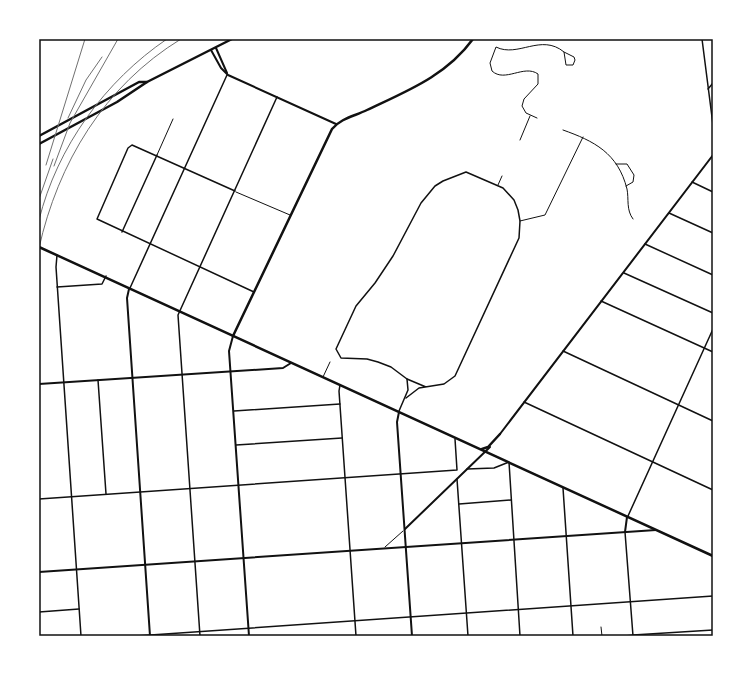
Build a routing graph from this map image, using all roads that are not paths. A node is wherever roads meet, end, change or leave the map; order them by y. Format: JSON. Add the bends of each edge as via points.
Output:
{"nodes":[{"id":1,"x":232,"y":39,"type":"edge"},
{"id":2,"x":472,"y":39,"type":"edge"},
{"id":3,"x":702,"y":39,"type":"edge"},
{"id":4,"x":216,"y":48,"type":"junction"},
{"id":5,"x":211,"y":50,"type":"junction"},
{"id":6,"x":564,"y":52,"type":"junction"},
{"id":7,"x":228,"y":75,"type":"junction"},
{"id":8,"x":147,"y":82,"type":"junction"},
{"id":9,"x":713,"y":83,"type":"edge"},
{"id":10,"x":708,"y":89,"type":"junction"},
{"id":11,"x":277,"y":97,"type":"junction"},
{"id":12,"x":530,"y":116,"type":"junction"},
{"id":13,"x":537,"y":118,"type":"dead end"},
{"id":14,"x":173,"y":119,"type":"dead end"},
{"id":15,"x":336,"y":124,"type":"junction"},
{"id":16,"x":713,"y":124,"type":"edge"},
{"id":17,"x":563,"y":130,"type":"dead end"},
{"id":18,"x":39,"y":136,"type":"edge"},
{"id":19,"x":583,"y":137,"type":"junction"},
{"id":20,"x":520,"y":140,"type":"dead end"},
{"id":21,"x":39,"y":144,"type":"edge"},
{"id":22,"x":157,"y":155,"type":"junction"},
{"id":23,"x":713,"y":155,"type":"edge"},
{"id":24,"x":616,"y":164,"type":"junction"},
{"id":25,"x":184,"y":168,"type":"junction"},
{"id":26,"x":502,"y":176,"type":"dead end"},
{"id":27,"x":692,"y":182,"type":"junction"},
{"id":28,"x":498,"y":185,"type":"junction"},
{"id":29,"x":626,"y":186,"type":"junction"},
{"id":30,"x":235,"y":191,"type":"junction"},
{"id":31,"x":713,"y":192,"type":"edge"},
{"id":32,"x":669,"y":213,"type":"junction"},
{"id":33,"x":290,"y":216,"type":"junction"},
{"id":34,"x":633,"y":219,"type":"dead end"},
{"id":35,"x":520,"y":221,"type":"junction"},
{"id":36,"x":122,"y":232,"type":"junction"},
{"id":37,"x":713,"y":233,"type":"edge"},
{"id":38,"x":150,"y":244,"type":"junction"},
{"id":39,"x":645,"y":244,"type":"junction"},
{"id":40,"x":39,"y":247,"type":"edge"},
{"id":41,"x":57,"y":255,"type":"junction"},
{"id":42,"x":200,"y":267,"type":"junction"},
{"id":43,"x":624,"y":273,"type":"junction"},
{"id":44,"x":713,"y":275,"type":"edge"},
{"id":45,"x":106,"y":276,"type":"junction"},
{"id":46,"x":57,"y":287,"type":"junction"},
{"id":47,"x":130,"y":288,"type":"junction"},
{"id":48,"x":254,"y":292,"type":"junction"},
{"id":49,"x":602,"y":301,"type":"junction"},
{"id":50,"x":179,"y":311,"type":"junction"},
{"id":51,"x":713,"y":313,"type":"edge"},
{"id":52,"x":713,"y":329,"type":"edge"},
{"id":53,"x":233,"y":336,"type":"junction"},
{"id":54,"x":704,"y":348,"type":"junction"},
{"id":55,"x":563,"y":351,"type":"junction"},
{"id":56,"x":713,"y":352,"type":"edge"},
{"id":57,"x":330,"y":362,"type":"dead end"},
{"id":58,"x":291,"y":363,"type":"junction"},
{"id":59,"x":231,"y":371,"type":"junction"},
{"id":60,"x":182,"y":375,"type":"junction"},
{"id":61,"x":323,"y":377,"type":"junction"},
{"id":62,"x":132,"y":378,"type":"junction"},
{"id":63,"x":407,"y":379,"type":"junction"},
{"id":64,"x":98,"y":380,"type":"junction"},
{"id":65,"x":63,"y":382,"type":"junction"},
{"id":66,"x":39,"y":384,"type":"edge"},
{"id":67,"x":340,"y":385,"type":"junction"},
{"id":68,"x":426,"y":387,"type":"junction"},
{"id":69,"x":406,"y":398,"type":"junction"},
{"id":70,"x":524,"y":402,"type":"junction"},
{"id":71,"x":340,"y":404,"type":"junction"},
{"id":72,"x":678,"y":405,"type":"junction"},
{"id":73,"x":234,"y":411,"type":"junction"},
{"id":74,"x":399,"y":412,"type":"junction"},
{"id":75,"x":713,"y":421,"type":"edge"},
{"id":76,"x":500,"y":434,"type":"junction"},
{"id":77,"x":455,"y":437,"type":"junction"},
{"id":78,"x":342,"y":438,"type":"junction"},
{"id":79,"x":236,"y":445,"type":"junction"},
{"id":80,"x":481,"y":449,"type":"junction"},
{"id":81,"x":485,"y":451,"type":"junction"},
{"id":82,"x":509,"y":462,"type":"junction"},
{"id":83,"x":652,"y":462,"type":"junction"},
{"id":84,"x":467,"y":469,"type":"junction"},
{"id":85,"x":401,"y":474,"type":"junction"},
{"id":86,"x":345,"y":478,"type":"junction"},
{"id":87,"x":457,"y":479,"type":"junction"},
{"id":88,"x":239,"y":485,"type":"junction"},
{"id":89,"x":562,"y":487,"type":"junction"},
{"id":90,"x":189,"y":489,"type":"junction"},
{"id":91,"x":713,"y":490,"type":"edge"},
{"id":92,"x":140,"y":492,"type":"junction"},
{"id":93,"x":106,"y":495,"type":"junction"},
{"id":94,"x":71,"y":497,"type":"junction"},
{"id":95,"x":39,"y":499,"type":"edge"},
{"id":96,"x":511,"y":500,"type":"junction"},
{"id":97,"x":459,"y":504,"type":"junction"},
{"id":98,"x":627,"y":517,"type":"junction"},
{"id":99,"x":405,"y":529,"type":"junction"},
{"id":100,"x":657,"y":530,"type":"junction"},
{"id":101,"x":625,"y":532,"type":"junction"},
{"id":102,"x":566,"y":535,"type":"junction"},
{"id":103,"x":514,"y":539,"type":"junction"},
{"id":104,"x":462,"y":542,"type":"junction"},
{"id":105,"x":406,"y":546,"type":"junction"},
{"id":106,"x":384,"y":548,"type":"junction"},
{"id":107,"x":350,"y":550,"type":"junction"},
{"id":108,"x":713,"y":556,"type":"edge"},
{"id":109,"x":244,"y":557,"type":"junction"},
{"id":110,"x":194,"y":561,"type":"junction"},
{"id":111,"x":145,"y":564,"type":"junction"},
{"id":112,"x":77,"y":569,"type":"junction"},
{"id":113,"x":39,"y":572,"type":"edge"},
{"id":114,"x":713,"y":596,"type":"edge"},
{"id":115,"x":630,"y":602,"type":"junction"},
{"id":116,"x":570,"y":606,"type":"junction"},
{"id":117,"x":80,"y":609,"type":"junction"},
{"id":118,"x":519,"y":610,"type":"junction"},
{"id":119,"x":39,"y":612,"type":"edge"},
{"id":120,"x":467,"y":613,"type":"junction"},
{"id":121,"x":411,"y":617,"type":"junction"},
{"id":122,"x":355,"y":621,"type":"junction"},
{"id":123,"x":601,"y":627,"type":"dead end"},
{"id":124,"x":249,"y":628,"type":"junction"},
{"id":125,"x":713,"y":630,"type":"edge"},
{"id":126,"x":199,"y":632,"type":"junction"},
{"id":127,"x":82,"y":636,"type":"edge"},
{"id":128,"x":136,"y":636,"type":"edge"},
{"id":129,"x":150,"y":636,"type":"edge"},
{"id":130,"x":200,"y":636,"type":"edge"},
{"id":131,"x":249,"y":636,"type":"edge"},
{"id":132,"x":356,"y":636,"type":"edge"},
{"id":133,"x":412,"y":636,"type":"edge"},
{"id":134,"x":468,"y":636,"type":"edge"},
{"id":135,"x":520,"y":636,"type":"edge"},
{"id":136,"x":573,"y":636,"type":"edge"},
{"id":137,"x":602,"y":636,"type":"edge"},
{"id":138,"x":622,"y":636,"type":"edge"},
{"id":139,"x":633,"y":636,"type":"edge"}],
"edges":[{"from":1,"to":4,"type":"main road"},
{"from":2,"to":15,"type":"main road","via":[[458,57],[433,78]]},
{"from":3,"to":10,"type":"street"},
{"from":4,"to":5,"type":"main road"},
{"from":4,"to":7,"type":"street"},
{"from":5,"to":7,"type":"street"},
{"from":5,"to":8,"type":"main road"},
{"from":6,"to":6,"type":"street","via":[[566,64],[573,65],[574,57]]},
{"from":6,"to":12,"type":"street","via":[[550,44],[504,50],[496,47],[490,63],[492,71],[496,74],[500,76],[530,71],[538,74],[538,84],[523,102],[524,110]]},
{"from":7,"to":11,"type":"street"},
{"from":7,"to":25,"type":"street"},
{"from":8,"to":18,"type":"main road","via":[[140,82]]},
{"from":8,"to":21,"type":"main road","via":[[117,102]]},
{"from":9,"to":10,"type":"street"},
{"from":10,"to":16,"type":"street"},
{"from":11,"to":15,"type":"street"},
{"from":11,"to":30,"type":"street"},
{"from":12,"to":13,"type":"street"},
{"from":12,"to":20,"type":"street"},
{"from":14,"to":22,"type":"street"},
{"from":15,"to":33,"type":"main road"},
{"from":17,"to":19,"type":"street"},
{"from":19,"to":24,"type":"street","via":[[598,145]]},
{"from":19,"to":35,"type":"street","via":[[545,215]]},
{"from":22,"to":25,"type":"street"},
{"from":22,"to":36,"type":"street"},
{"from":22,"to":36,"type":"street","via":[[137,146],[131,145],[128,148],[97,219]]},
{"from":23,"to":27,"type":"street"},
{"from":24,"to":29,"type":"street"},
{"from":24,"to":29,"type":"street","via":[[627,164],[634,174],[633,182]]},
{"from":25,"to":30,"type":"street"},
{"from":25,"to":38,"type":"street"},
{"from":26,"to":28,"type":"street"},
{"from":27,"to":31,"type":"street"},
{"from":27,"to":32,"type":"street"},
{"from":28,"to":35,"type":"street","via":[[514,200]]},
{"from":28,"to":63,"type":"street","via":[[466,172],[449,177],[435,186],[421,202],[393,256],[356,306],[336,349],[338,354],[341,358],[378,362]]},
{"from":29,"to":34,"type":"street","via":[[628,211]]},
{"from":30,"to":33,"type":"street"},
{"from":30,"to":42,"type":"street"},
{"from":32,"to":37,"type":"street"},
{"from":32,"to":39,"type":"street"},
{"from":33,"to":48,"type":"main road"},
{"from":35,"to":68,"type":"street","via":[[519,238],[455,376],[444,384]]},
{"from":36,"to":38,"type":"street"},
{"from":38,"to":42,"type":"street"},
{"from":38,"to":47,"type":"street"},
{"from":39,"to":43,"type":"street"},
{"from":39,"to":44,"type":"street"},
{"from":40,"to":41,"type":"main road"},
{"from":41,"to":45,"type":"main road"},
{"from":41,"to":46,"type":"street"},
{"from":42,"to":48,"type":"street"},
{"from":42,"to":50,"type":"street"},
{"from":43,"to":49,"type":"street"},
{"from":43,"to":51,"type":"street"},
{"from":45,"to":46,"type":"street","via":[[102,284]]},
{"from":45,"to":47,"type":"main road"},
{"from":46,"to":65,"type":"street"},
{"from":47,"to":50,"type":"main road"},
{"from":47,"to":62,"type":"street","via":[[126,298]]},
{"from":48,"to":53,"type":"main road"},
{"from":49,"to":54,"type":"street"},
{"from":49,"to":55,"type":"street"},
{"from":50,"to":53,"type":"main road"},
{"from":50,"to":60,"type":"street"},
{"from":52,"to":54,"type":"street"},
{"from":53,"to":58,"type":"main road"},
{"from":53,"to":59,"type":"street","via":[[230,349]]},
{"from":54,"to":56,"type":"street"},
{"from":54,"to":72,"type":"street"},
{"from":55,"to":70,"type":"street"},
{"from":55,"to":72,"type":"street"},
{"from":57,"to":61,"type":"street"},
{"from":58,"to":59,"type":"street","via":[[283,368]]},
{"from":58,"to":61,"type":"main road"},
{"from":59,"to":60,"type":"street"},
{"from":59,"to":73,"type":"street"},
{"from":60,"to":62,"type":"street"},
{"from":60,"to":90,"type":"street"},
{"from":61,"to":67,"type":"main road"},
{"from":62,"to":64,"type":"street"},
{"from":62,"to":92,"type":"street"},
{"from":63,"to":68,"type":"street"},
{"from":63,"to":69,"type":"street"},
{"from":64,"to":65,"type":"street"},
{"from":64,"to":93,"type":"street"},
{"from":65,"to":66,"type":"street"},
{"from":65,"to":94,"type":"street"},
{"from":67,"to":71,"type":"street"},
{"from":67,"to":74,"type":"main road"},
{"from":68,"to":69,"type":"street","via":[[413,391]]},
{"from":69,"to":74,"type":"street"},
{"from":70,"to":76,"type":"street"},
{"from":70,"to":83,"type":"street"},
{"from":71,"to":73,"type":"street"},
{"from":71,"to":78,"type":"street"},
{"from":72,"to":75,"type":"street"},
{"from":72,"to":83,"type":"street"},
{"from":73,"to":79,"type":"street"},
{"from":74,"to":77,"type":"main road"},
{"from":74,"to":85,"type":"street","via":[[397,422]]},
{"from":76,"to":80,"type":"main road"},
{"from":76,"to":81,"type":"street"},
{"from":77,"to":80,"type":"main road"},
{"from":77,"to":85,"type":"street","via":[[457,470]]},
{"from":78,"to":79,"type":"street"},
{"from":78,"to":86,"type":"street"},
{"from":79,"to":88,"type":"street"},
{"from":80,"to":81,"type":"main road"},
{"from":81,"to":82,"type":"main road"},
{"from":81,"to":84,"type":"street"},
{"from":82,"to":84,"type":"street","via":[[494,468]]},
{"from":82,"to":89,"type":"main road"},
{"from":82,"to":96,"type":"street"},
{"from":83,"to":91,"type":"street"},
{"from":83,"to":98,"type":"street"},
{"from":84,"to":87,"type":"street"},
{"from":85,"to":86,"type":"street"},
{"from":85,"to":99,"type":"street"},
{"from":86,"to":88,"type":"street"},
{"from":86,"to":107,"type":"street"},
{"from":87,"to":97,"type":"street"},
{"from":87,"to":99,"type":"street"},
{"from":88,"to":90,"type":"street"},
{"from":88,"to":109,"type":"street"},
{"from":89,"to":98,"type":"main road"},
{"from":89,"to":102,"type":"street"},
{"from":90,"to":92,"type":"street"},
{"from":90,"to":110,"type":"street"},
{"from":92,"to":93,"type":"street"},
{"from":92,"to":111,"type":"street"},
{"from":93,"to":94,"type":"street"},
{"from":94,"to":95,"type":"street"},
{"from":94,"to":112,"type":"street"},
{"from":96,"to":97,"type":"street"},
{"from":96,"to":103,"type":"street"},
{"from":97,"to":104,"type":"street"},
{"from":98,"to":100,"type":"main road"},
{"from":98,"to":101,"type":"street"},
{"from":99,"to":105,"type":"street"},
{"from":99,"to":106,"type":"street"},
{"from":100,"to":101,"type":"street"},
{"from":100,"to":108,"type":"main road"},
{"from":101,"to":102,"type":"street"},
{"from":101,"to":115,"type":"street"},
{"from":102,"to":103,"type":"street"},
{"from":102,"to":116,"type":"street"},
{"from":103,"to":104,"type":"street"},
{"from":103,"to":118,"type":"street"},
{"from":104,"to":105,"type":"street"},
{"from":104,"to":120,"type":"street"},
{"from":105,"to":106,"type":"street"},
{"from":105,"to":121,"type":"street"},
{"from":106,"to":107,"type":"street"},
{"from":107,"to":109,"type":"street"},
{"from":107,"to":122,"type":"street"},
{"from":109,"to":110,"type":"street"},
{"from":109,"to":124,"type":"street"},
{"from":110,"to":111,"type":"street"},
{"from":110,"to":126,"type":"street"},
{"from":111,"to":112,"type":"street"},
{"from":111,"to":129,"type":"street"},
{"from":112,"to":113,"type":"street"},
{"from":112,"to":117,"type":"street"},
{"from":114,"to":115,"type":"street"},
{"from":115,"to":116,"type":"street"},
{"from":115,"to":139,"type":"street"},
{"from":116,"to":118,"type":"street"},
{"from":116,"to":136,"type":"street"},
{"from":117,"to":119,"type":"street"},
{"from":117,"to":127,"type":"street"},
{"from":118,"to":120,"type":"street"},
{"from":118,"to":135,"type":"street"},
{"from":120,"to":121,"type":"street"},
{"from":120,"to":134,"type":"street"},
{"from":121,"to":122,"type":"street"},
{"from":121,"to":133,"type":"street"},
{"from":122,"to":124,"type":"street"},
{"from":122,"to":132,"type":"street"},
{"from":123,"to":137,"type":"street"},
{"from":124,"to":126,"type":"street"},
{"from":124,"to":131,"type":"street"},
{"from":125,"to":139,"type":"street"},
{"from":126,"to":129,"type":"street"},
{"from":126,"to":130,"type":"street"},
{"from":128,"to":129,"type":"street"},
{"from":138,"to":139,"type":"street"}]}
